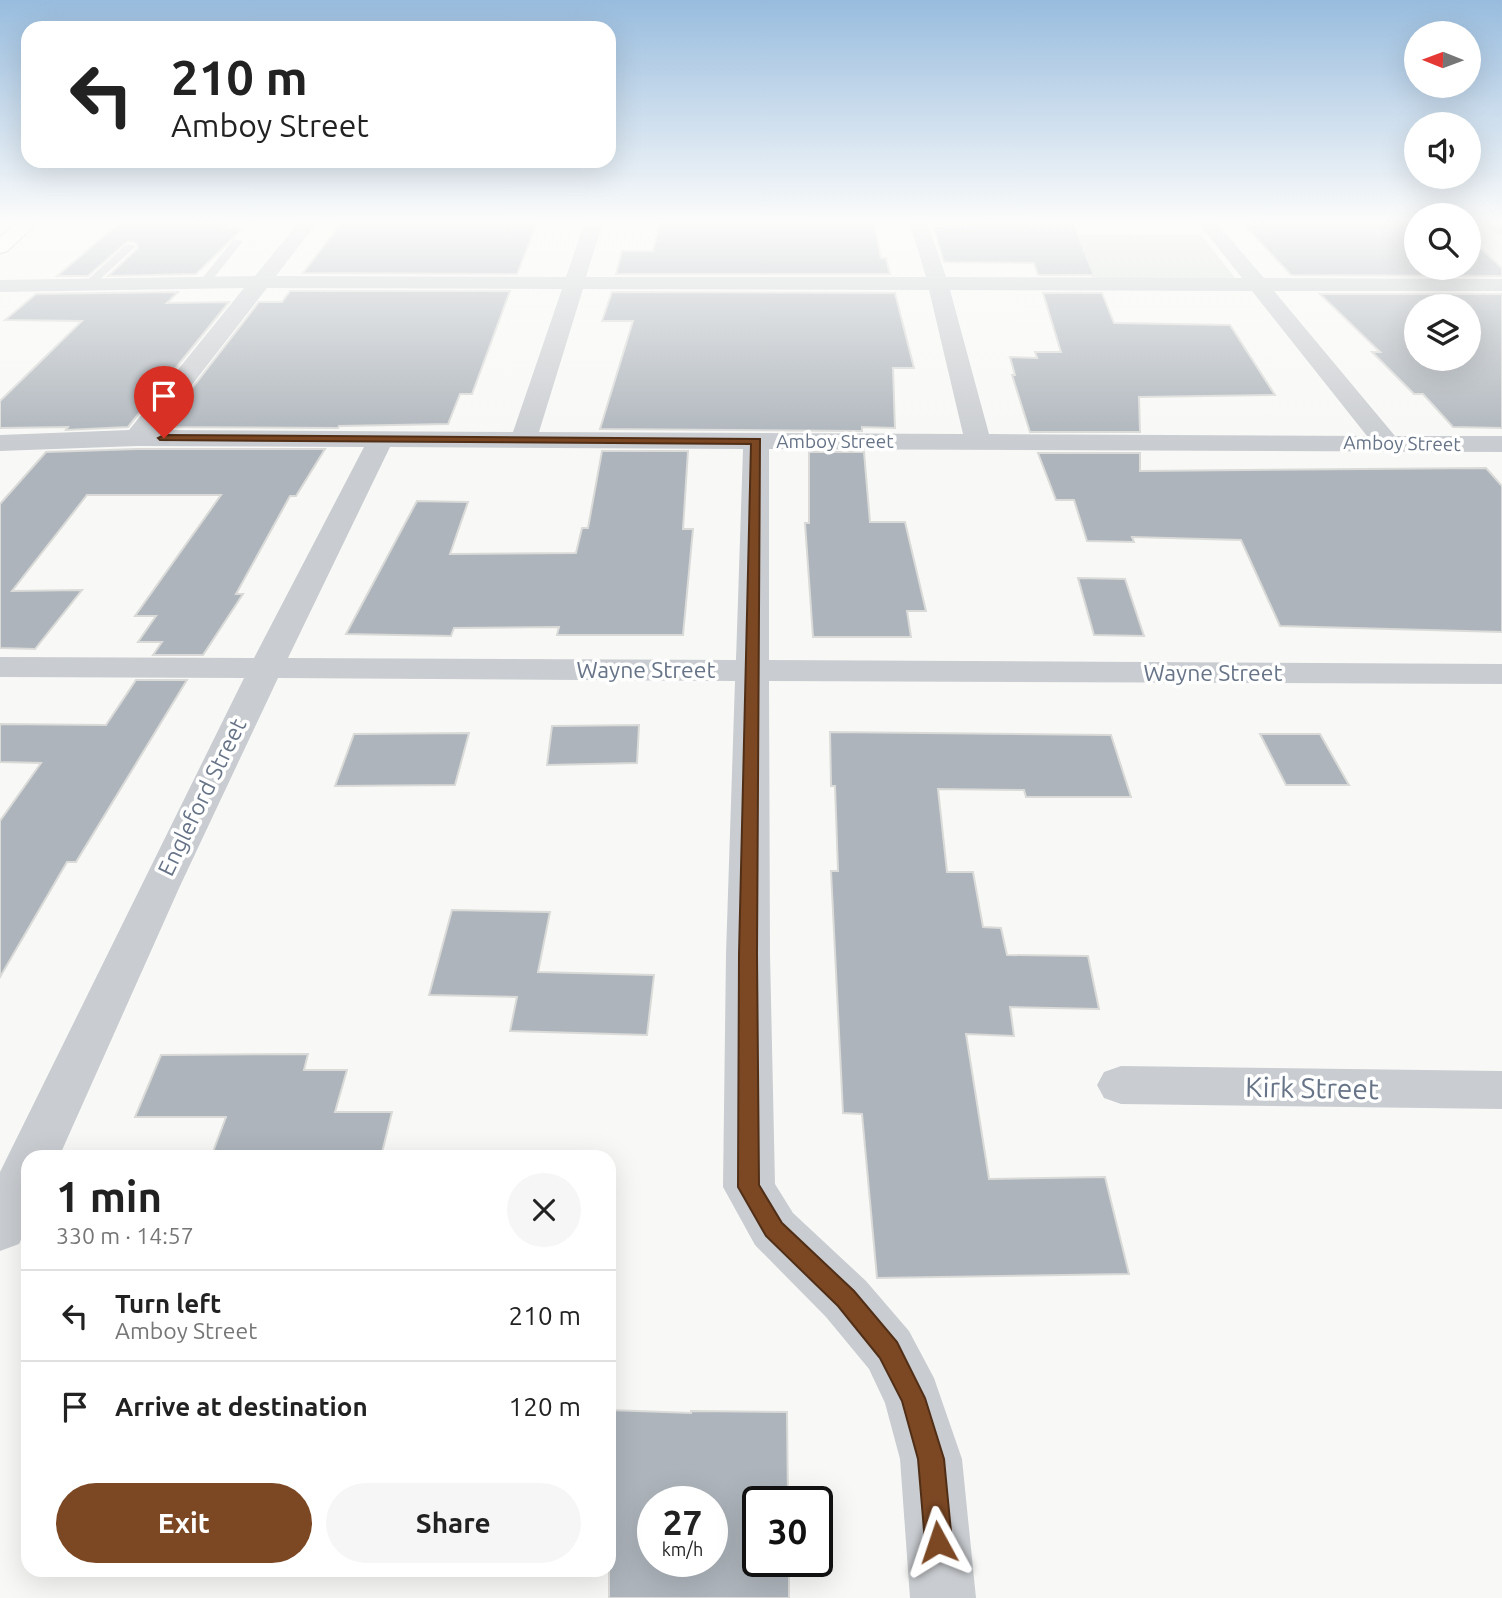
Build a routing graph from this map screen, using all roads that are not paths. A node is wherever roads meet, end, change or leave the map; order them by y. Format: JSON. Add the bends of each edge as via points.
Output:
{"nodes":[{"id":1,"x":249,"y":296,"type":"edge"},
{"id":2,"x":569,"y":296,"type":"edge"},
{"id":3,"x":941,"y":296,"type":"edge"},
{"id":4,"x":1267,"y":296,"type":"edge"},
{"id":5,"x":137,"y":438,"type":"junction"},
{"id":6,"x":524,"y":439,"type":"junction"},
{"id":7,"x":380,"y":441,"type":"junction"},
{"id":8,"x":756,"y":441,"type":"junction"},
{"id":9,"x":978,"y":441,"type":"junction"},
{"id":10,"x":1386,"y":442,"type":"junction"},
{"id":11,"x":0,"y":443,"type":"edge"},
{"id":12,"x":1502,"y":444,"type":"edge"},
{"id":13,"x":0,"y":667,"type":"edge"},
{"id":14,"x":265,"y":667,"type":"junction"},
{"id":15,"x":751,"y":671,"type":"junction"},
{"id":16,"x":1502,"y":674,"type":"edge"},
{"id":17,"x":1121,"y":1085,"type":"dead end"},
{"id":18,"x":1502,"y":1090,"type":"edge"},
{"id":19,"x":36,"y":1150,"type":"edge"},
{"id":20,"x":21,"y":1182,"type":"edge"},
{"id":21,"x":0,"y":1228,"type":"edge"},
{"id":22,"x":943,"y":1598,"type":"edge"}],
"edges":[{"from":1,"to":5,"type":"street"},
{"from":2,"to":6,"type":"street"},
{"from":3,"to":9,"type":"street"},
{"from":4,"to":10,"type":"street"},
{"from":5,"to":7,"type":"street","name":"Amboy Street"},
{"from":5,"to":11,"type":"street","name":"Amboy Street"},
{"from":6,"to":7,"type":"street","name":"Amboy Street"},
{"from":6,"to":8,"type":"street","name":"Amboy Street"},
{"from":7,"to":14,"type":"street","name":"Engleford Street"},
{"from":8,"to":9,"type":"street","name":"Amboy Street"},
{"from":8,"to":15,"type":"street"},
{"from":9,"to":10,"type":"street","name":"Amboy Street"},
{"from":10,"to":12,"type":"street","name":"Amboy Street"},
{"from":13,"to":14,"type":"street","name":"Wayne Street"},
{"from":14,"to":15,"type":"street","name":"Wayne Street"},
{"from":14,"to":19,"type":"street","name":"Engleford Street"},
{"from":15,"to":16,"type":"street","name":"Wayne Street"},
{"from":15,"to":22,"type":"street","via":[[749,1187],[774,1229],[846,1299],[888,1350],[913,1398],[931,1459]]},
{"from":17,"to":18,"type":"street","name":"Kirk Street"},
{"from":20,"to":21,"type":"street"}]}
